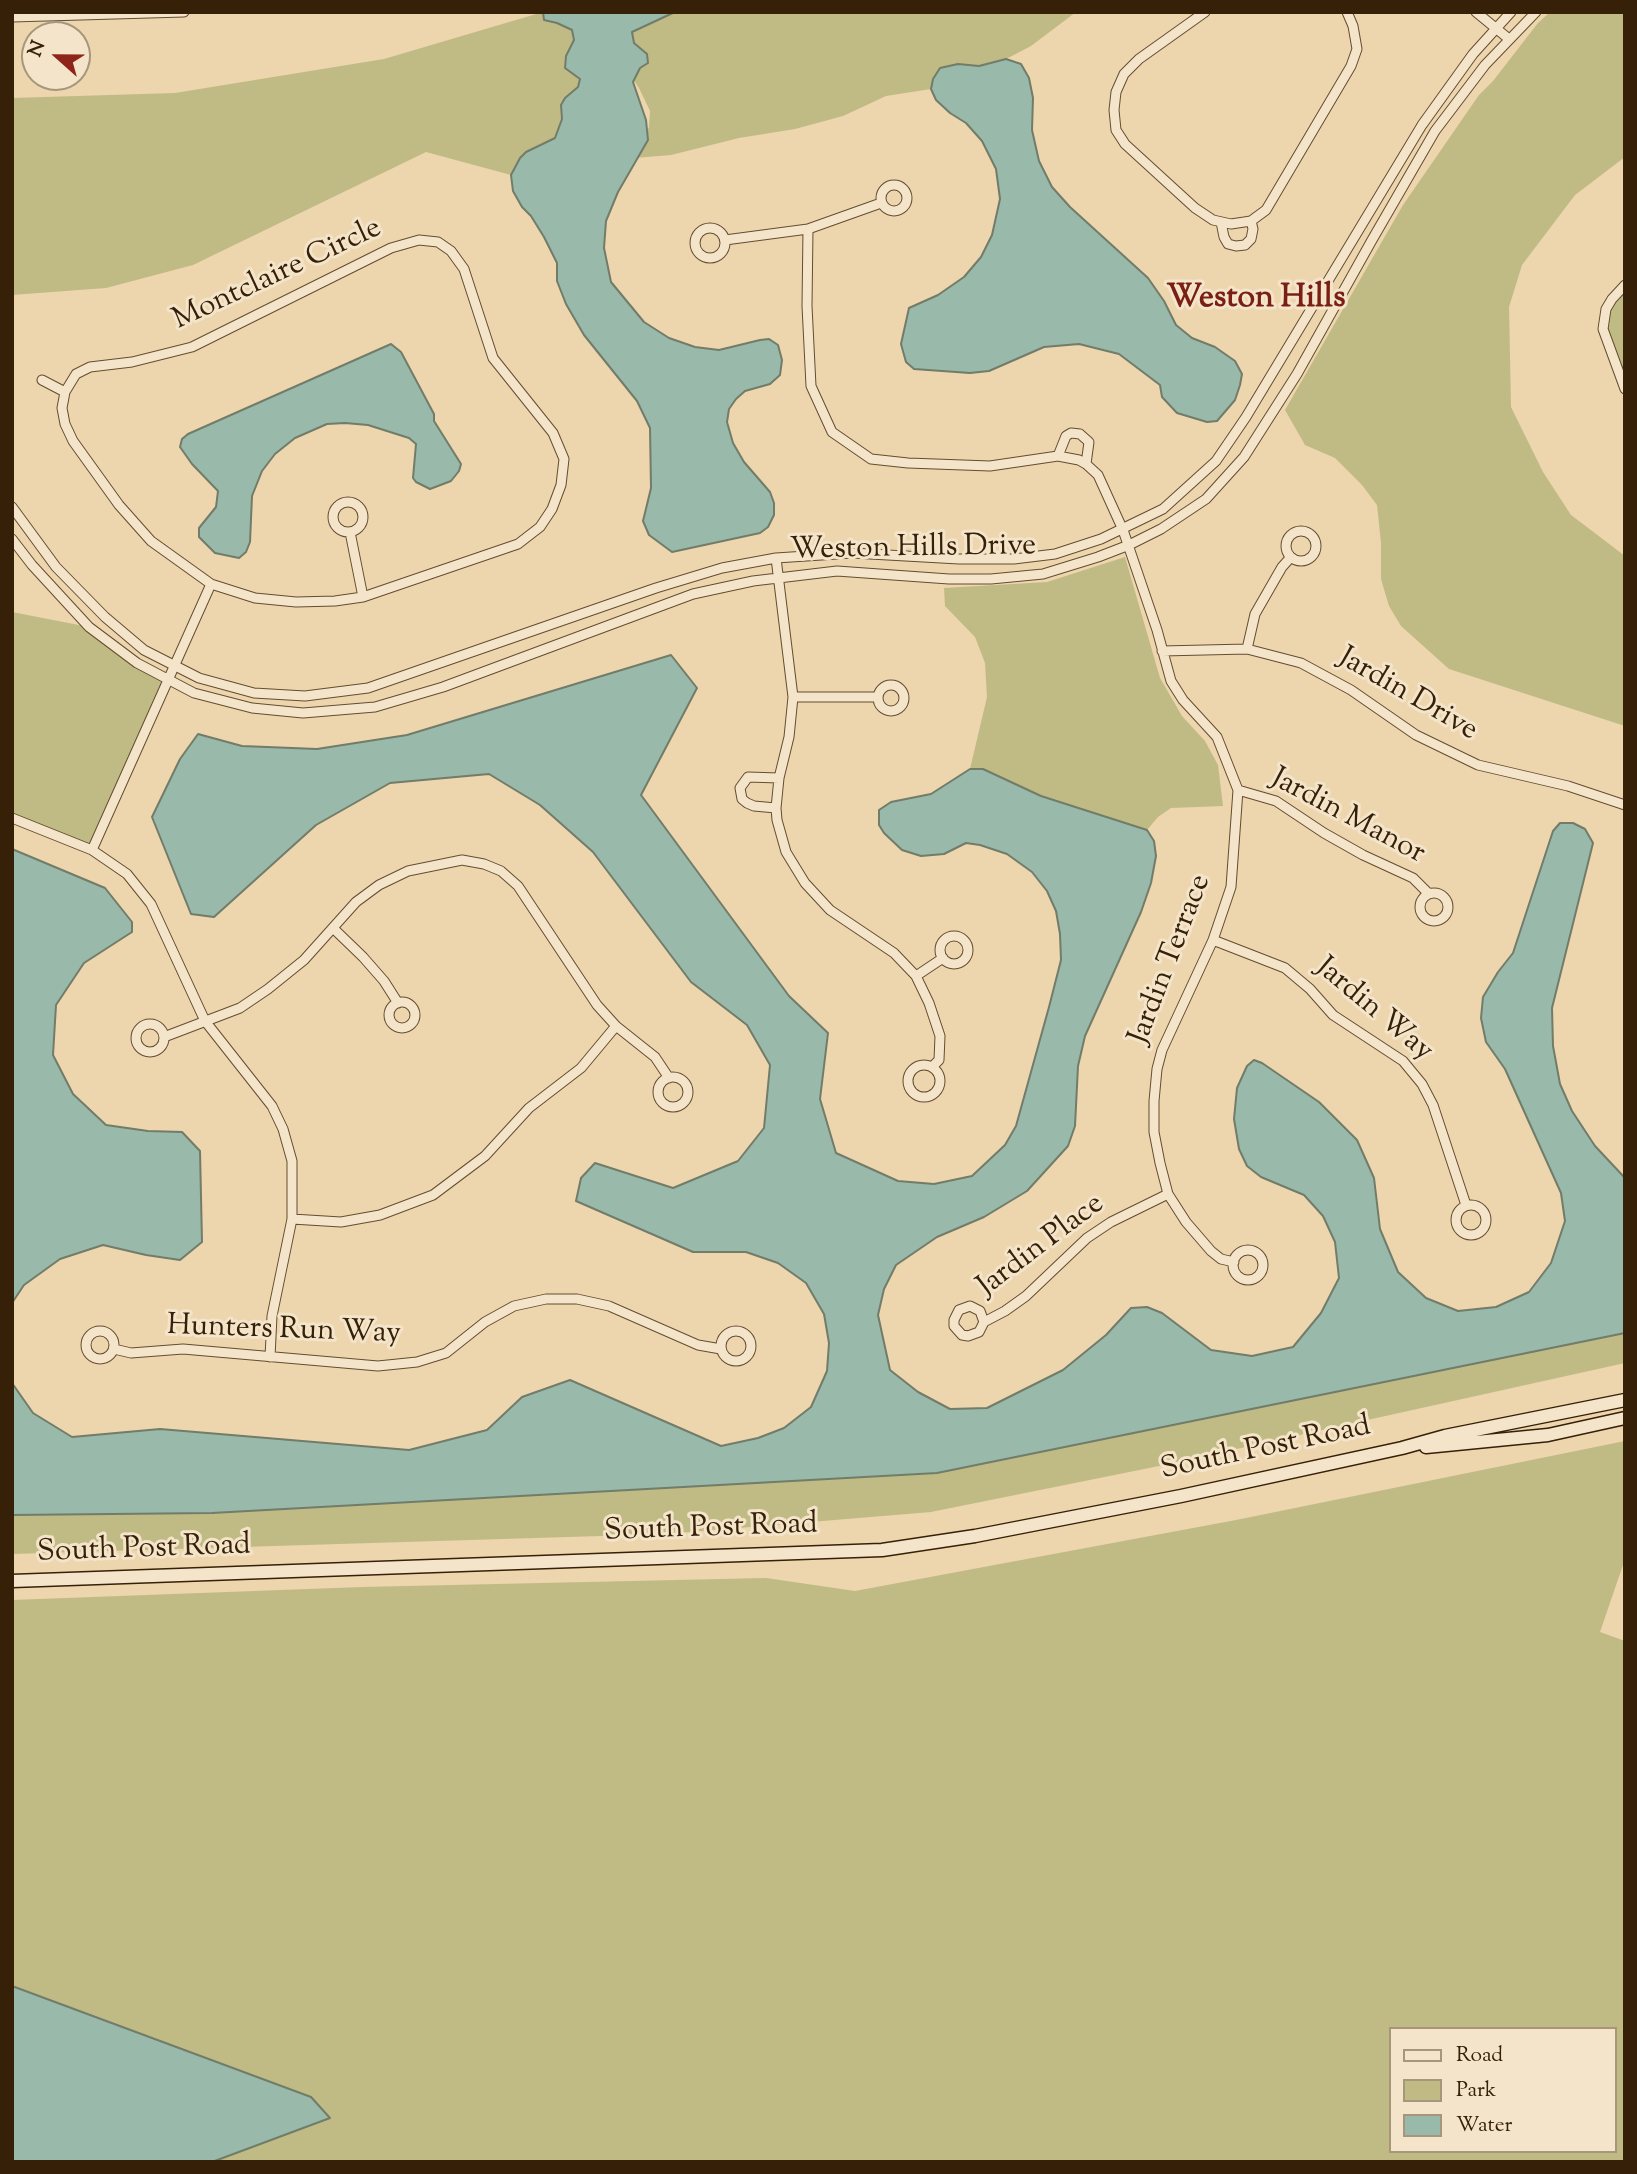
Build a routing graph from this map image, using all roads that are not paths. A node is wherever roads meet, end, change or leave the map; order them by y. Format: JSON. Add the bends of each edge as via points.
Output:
{"nodes":[{"id":1,"x":184,"y":12,"type":"edge"},
{"id":2,"x":1205,"y":12,"type":"edge"},
{"id":3,"x":1347,"y":12,"type":"edge"},
{"id":4,"x":1476,"y":12,"type":"edge"},
{"id":5,"x":1511,"y":12,"type":"edge"},
{"id":6,"x":1535,"y":12,"type":"edge"},
{"id":7,"x":41,"y":13,"type":"edge"},
{"id":8,"x":111,"y":13,"type":"edge"},
{"id":9,"x":12,"y":17,"type":"edge"},
{"id":10,"x":1495,"y":29,"type":"junction"},
{"id":11,"x":1509,"y":39,"type":"junction"},
{"id":12,"x":881,"y":203,"type":"dead end"},
{"id":13,"x":1251,"y":221,"type":"junction"},
{"id":14,"x":1221,"y":222,"type":"junction"},
{"id":15,"x":808,"y":229,"type":"junction"},
{"id":16,"x":725,"y":240,"type":"dead end"},
{"id":17,"x":1625,"y":285,"type":"edge"},
{"id":18,"x":43,"y":380,"type":"dead end"},
{"id":19,"x":1625,"y":389,"type":"edge"},
{"id":20,"x":65,"y":391,"type":"junction"},
{"id":21,"x":1058,"y":456,"type":"junction"},
{"id":22,"x":1086,"y":464,"type":"junction"},
{"id":23,"x":12,"y":507,"type":"edge"},
{"id":24,"x":1123,"y":530,"type":"junction"},
{"id":25,"x":351,"y":532,"type":"dead end"},
{"id":26,"x":12,"y":539,"type":"edge"},
{"id":27,"x":1129,"y":545,"type":"junction"},
{"id":28,"x":1291,"y":557,"type":"dead end"},
{"id":29,"x":776,"y":558,"type":"junction"},
{"id":30,"x":778,"y":578,"type":"junction"},
{"id":31,"x":211,"y":584,"type":"junction"},
{"id":32,"x":363,"y":597,"type":"junction"},
{"id":33,"x":1247,"y":649,"type":"junction"},
{"id":34,"x":1162,"y":651,"type":"junction"},
{"id":35,"x":175,"y":666,"type":"junction"},
{"id":36,"x":168,"y":679,"type":"junction"},
{"id":37,"x":793,"y":697,"type":"junction"},
{"id":38,"x":878,"y":697,"type":"dead end"},
{"id":39,"x":779,"y":778,"type":"junction"},
{"id":40,"x":1238,"y":790,"type":"junction"},
{"id":41,"x":1625,"y":805,"type":"edge"},
{"id":42,"x":776,"y":808,"type":"junction"},
{"id":43,"x":12,"y":818,"type":"edge"},
{"id":44,"x":92,"y":850,"type":"junction"},
{"id":45,"x":1429,"y":894,"type":"dead end"},
{"id":46,"x":334,"y":929,"type":"junction"},
{"id":47,"x":1213,"y":940,"type":"junction"},
{"id":48,"x":943,"y":958,"type":"dead end"},
{"id":49,"x":916,"y":976,"type":"junction"},
{"id":50,"x":398,"y":1003,"type":"dead end"},
{"id":51,"x":205,"y":1021,"type":"junction"},
{"id":52,"x":617,"y":1026,"type":"junction"},
{"id":53,"x":164,"y":1037,"type":"dead end"},
{"id":54,"x":932,"y":1067,"type":"dead end"},
{"id":55,"x":669,"y":1078,"type":"dead end"},
{"id":56,"x":1168,"y":1194,"type":"junction"},
{"id":57,"x":1466,"y":1205,"type":"dead end"},
{"id":58,"x":292,"y":1219,"type":"junction"},
{"id":59,"x":1234,"y":1262,"type":"dead end"},
{"id":60,"x":984,"y":1322,"type":"dead end"},
{"id":61,"x":114,"y":1349,"type":"dead end"},
{"id":62,"x":721,"y":1349,"type":"dead end"},
{"id":63,"x":270,"y":1357,"type":"junction"},
{"id":64,"x":1625,"y":1400,"type":"edge"},
{"id":65,"x":1625,"y":1418,"type":"edge"},
{"id":66,"x":1402,"y":1448,"type":"junction"},
{"id":67,"x":12,"y":1581,"type":"edge"}],
"edges":[{"from":1,"to":8,"type":"street"},
{"from":2,"to":14,"type":"street","via":[[1124,74],[1114,110],[1116,130],[1125,144],[1195,208]]},
{"from":3,"to":13,"type":"street","via":[[1357,49],[1351,66],[1266,210]]},
{"from":4,"to":10,"type":"street"},
{"from":5,"to":10,"type":"street","name":"Weston Hills Drive"},
{"from":6,"to":11,"type":"street","name":"Weston Hills Drive"},
{"from":7,"to":8,"type":"street"},
{"from":7,"to":9,"type":"street"},
{"from":10,"to":11,"type":"street"},
{"from":10,"to":24,"type":"street","name":"Weston Hills Drive","via":[[1422,125],[1216,461],[1163,509]]},
{"from":11,"to":27,"type":"street","name":"Weston Hills Drive","via":[[1435,131],[1297,374],[1244,457],[1206,499]]},
{"from":12,"to":15,"type":"street"},
{"from":13,"to":14,"type":"street"},
{"from":13,"to":14,"type":"street","via":[[1251,239],[1236,246],[1228,244]]},
{"from":15,"to":16,"type":"street"},
{"from":15,"to":21,"type":"street","via":[[811,386],[832,432],[871,459],[908,463],[989,466]]},
{"from":17,"to":19,"type":"street","via":[[1612,299],[1603,321]]},
{"from":18,"to":20,"type":"street"},
{"from":20,"to":31,"type":"street","name":"Montclaire Circle","via":[[62,408],[73,441],[119,505],[151,541]]},
{"from":20,"to":32,"type":"street","name":"Montclaire Circle","via":[[76,374],[90,367],[192,347],[391,248],[419,240],[438,242],[464,269],[494,358],[553,433],[564,459],[561,485],[540,527],[518,544]]},
{"from":21,"to":22,"type":"street"},
{"from":21,"to":22,"type":"street","via":[[1066,436],[1080,434],[1090,442]]},
{"from":22,"to":24,"type":"street","name":"Jardin Terrace","via":[[1098,475]]},
{"from":23,"to":35,"type":"street","name":"Weston Hills Drive","via":[[56,567],[105,617],[144,650]]},
{"from":24,"to":27,"type":"street","name":"Jardin Terrace"},
{"from":24,"to":29,"type":"street","name":"Weston Hills Drive","via":[[1055,554],[1014,559],[852,553]]},
{"from":25,"to":32,"type":"street"},
{"from":26,"to":36,"type":"street","name":"Weston Hills Drive","via":[[89,627],[137,663]]},
{"from":27,"to":30,"type":"street","name":"Weston Hills Drive","via":[[1043,574],[948,579],[837,571]]},
{"from":27,"to":34,"type":"street","name":"Jardin Terrace"},
{"from":28,"to":33,"type":"street","via":[[1255,614]]},
{"from":29,"to":30,"type":"street"},
{"from":29,"to":35,"type":"street","name":"Weston Hills Drive","via":[[656,588],[368,688],[305,696],[254,693],[199,678]]},
{"from":30,"to":36,"type":"street","name":"Weston Hills Drive","via":[[693,594],[443,687],[375,707],[303,713],[252,708],[194,693]]},
{"from":30,"to":37,"type":"street"},
{"from":31,"to":32,"type":"street","name":"Montclaire Circle","via":[[255,598],[296,602]]},
{"from":31,"to":35,"type":"street"},
{"from":33,"to":34,"type":"street","name":"Jardin Drive"},
{"from":33,"to":41,"type":"street","name":"Jardin Drive","via":[[1301,663],[1352,690],[1416,735],[1478,765]]},
{"from":34,"to":40,"type":"street","name":"Jardin Terrace","via":[[1171,681],[1183,700],[1217,737]]},
{"from":35,"to":36,"type":"street"},
{"from":36,"to":44,"type":"street"},
{"from":37,"to":38,"type":"street"},
{"from":37,"to":39,"type":"street"},
{"from":39,"to":42,"type":"street"},
{"from":39,"to":42,"type":"street","via":[[748,777],[740,788],[747,803]]},
{"from":40,"to":45,"type":"street","name":"Jardin Manor","via":[[1276,801],[1363,855],[1413,878]]},
{"from":40,"to":47,"type":"street","name":"Jardin Terrace","via":[[1231,887]]},
{"from":42,"to":49,"type":"street","via":[[786,852],[805,883],[830,910],[894,953]]},
{"from":43,"to":44,"type":"street"},
{"from":44,"to":51,"type":"street","via":[[127,874],[151,904]]},
{"from":46,"to":50,"type":"street","via":[[384,981]]},
{"from":46,"to":51,"type":"street","via":[[304,960],[240,1009]]},
{"from":46,"to":52,"type":"street","via":[[363,897],[408,871],[462,860],[484,864],[518,886],[597,1005]]},
{"from":47,"to":56,"type":"street","name":"Jardin Terrace","via":[[1157,1069],[1154,1132]]},
{"from":47,"to":57,"type":"street","name":"Jardin Way","via":[[1285,968],[1333,1015],[1402,1061],[1433,1105]]},
{"from":48,"to":49,"type":"street"},
{"from":49,"to":54,"type":"street","via":[[940,1035],[939,1060]]},
{"from":51,"to":53,"type":"street"},
{"from":51,"to":58,"type":"street","via":[[272,1106],[292,1161]]},
{"from":52,"to":55,"type":"street","via":[[655,1057]]},
{"from":52,"to":58,"type":"street","via":[[581,1068],[529,1108],[485,1156],[433,1195],[341,1222]]},
{"from":56,"to":59,"type":"street","name":"Jardin Terrace","via":[[1211,1251]]},
{"from":56,"to":60,"type":"street","name":"Jardin Place","via":[[1087,1238],[1026,1296]]},
{"from":58,"to":63,"type":"street","via":[[272,1316]]},
{"from":61,"to":63,"type":"street","name":"Hunters Run Way","via":[[131,1353],[183,1349]]},
{"from":62,"to":63,"type":"street","name":"Hunters Run Way","via":[[698,1345],[609,1306],[546,1299],[514,1306],[446,1353],[417,1362],[378,1366]]},
{"from":64,"to":66,"type":"street","name":"South Post Road"},
{"from":65,"to":66,"type":"street","name":"South Post Road","via":[[1548,1435]]},
{"from":66,"to":67,"type":"street","name":"South Post Road","via":[[1181,1496],[882,1550]]}]}
